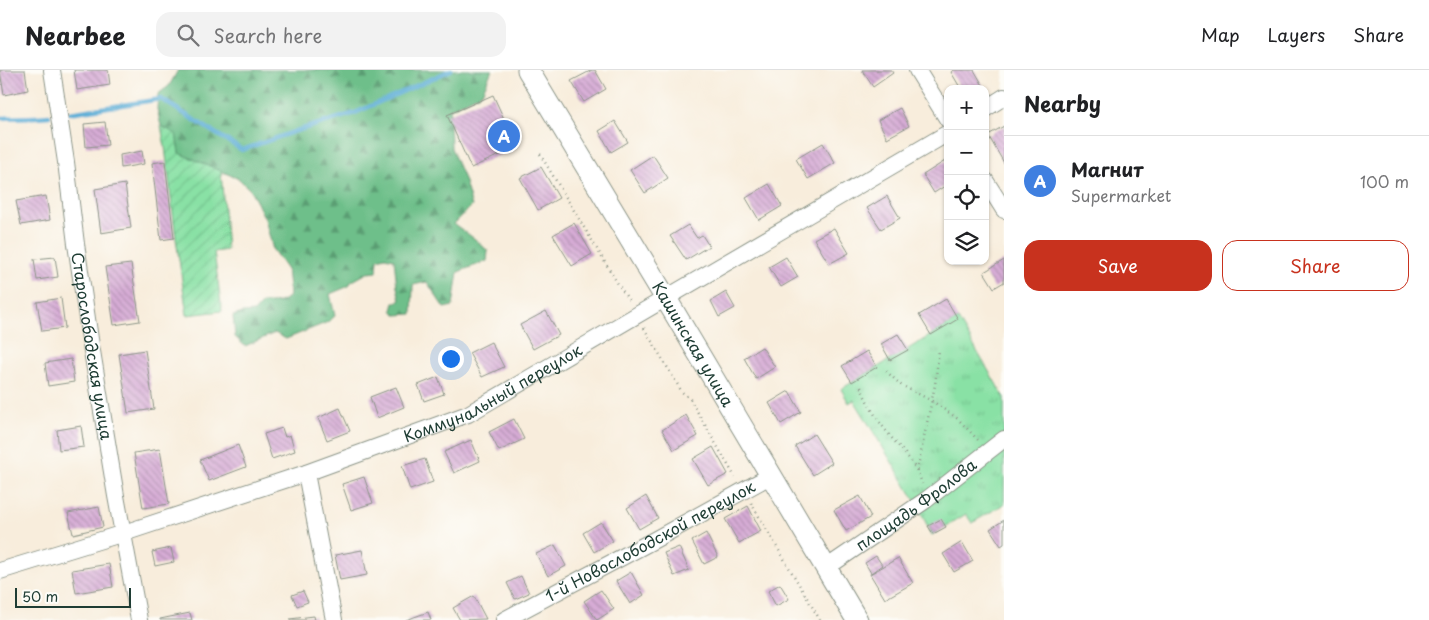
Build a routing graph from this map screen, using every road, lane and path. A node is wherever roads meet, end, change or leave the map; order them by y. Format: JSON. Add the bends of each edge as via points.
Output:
{"nodes":[{"id":1,"x":52,"y":70,"type":"edge"},
{"id":2,"x":528,"y":70,"type":"edge"},
{"id":3,"x":917,"y":70,"type":"edge"},
{"id":4,"x":1004,"y":97,"type":"edge"},
{"id":5,"x":989,"y":106,"type":"edge"},
{"id":6,"x":944,"y":114,"type":"edge"},
{"id":7,"x":944,"y":135,"type":"edge"},
{"id":8,"x":540,"y":154,"type":"dead end"},
{"id":9,"x":989,"y":186,"type":"edge"},
{"id":10,"x":1004,"y":210,"type":"edge"},
{"id":11,"x":665,"y":297,"type":"junction"},
{"id":12,"x":638,"y":313,"type":"junction"},
{"id":13,"x":939,"y":350,"type":"dead end"},
{"id":14,"x":886,"y":371,"type":"dead end"},
{"id":15,"x":861,"y":387,"type":"dead end"},
{"id":16,"x":932,"y":401,"type":"junction"},
{"id":17,"x":1004,"y":439,"type":"edge"},
{"id":18,"x":988,"y":452,"type":"junction"},
{"id":19,"x":917,"y":471,"type":"junction"},
{"id":20,"x":306,"y":473,"type":"junction"},
{"id":21,"x":770,"y":476,"type":"junction"},
{"id":22,"x":743,"y":490,"type":"junction"},
{"id":23,"x":926,"y":500,"type":"junction"},
{"id":24,"x":124,"y":533,"type":"junction"},
{"id":25,"x":826,"y":568,"type":"junction"},
{"id":26,"x":0,"y":571,"type":"edge"},
{"id":27,"x":139,"y":620,"type":"edge"},
{"id":28,"x":334,"y":620,"type":"edge"},
{"id":29,"x":504,"y":620,"type":"edge"},
{"id":30,"x":820,"y":620,"type":"edge"},
{"id":31,"x":857,"y":620,"type":"edge"}],
"edges":[{"from":1,"to":24,"type":"street","name":"Старослободская улица","via":[[90,339]]},
{"from":2,"to":11,"type":"main road","name":"Кашинская улица"},
{"from":3,"to":6,"type":"street"},
{"from":4,"to":5,"type":"street"},
{"from":7,"to":11,"type":"street","name":"Коммунальный переулок"},
{"from":8,"to":12,"type":"path"},
{"from":9,"to":10,"type":"street"},
{"from":11,"to":12,"type":"street","name":"Коммунальный переулок"},
{"from":11,"to":21,"type":"main road","name":"Кашинская улица"},
{"from":12,"to":20,"type":"street","name":"Коммунальный переулок","via":[[468,414]]},
{"from":12,"to":22,"type":"path","via":[[646,332]]},
{"from":13,"to":16,"type":"path"},
{"from":14,"to":16,"type":"path","via":[[901,385]]},
{"from":15,"to":19,"type":"path","via":[[875,415]]},
{"from":16,"to":18,"type":"path","via":[[958,419]]},
{"from":16,"to":19,"type":"path"},
{"from":17,"to":18,"type":"street","name":"площадь Фролова"},
{"from":18,"to":23,"type":"street","name":"площадь Фролова"},
{"from":19,"to":23,"type":"path"},
{"from":20,"to":24,"type":"street","name":"Коммунальный переулок"},
{"from":20,"to":28,"type":"street"},
{"from":21,"to":22,"type":"street","name":"1-й Новослободской переулок"},
{"from":21,"to":25,"type":"main road","name":"Кашинская улица"},
{"from":22,"to":29,"type":"street","name":"1-й Новослободской переулок"},
{"from":22,"to":30,"type":"path"},
{"from":23,"to":25,"type":"street","name":"площадь Фролова"},
{"from":24,"to":26,"type":"street","name":"Коммунальный переулок"},
{"from":24,"to":27,"type":"street","name":"Старослободская улица"},
{"from":25,"to":31,"type":"main road","name":"Кашинская улица"}]}
